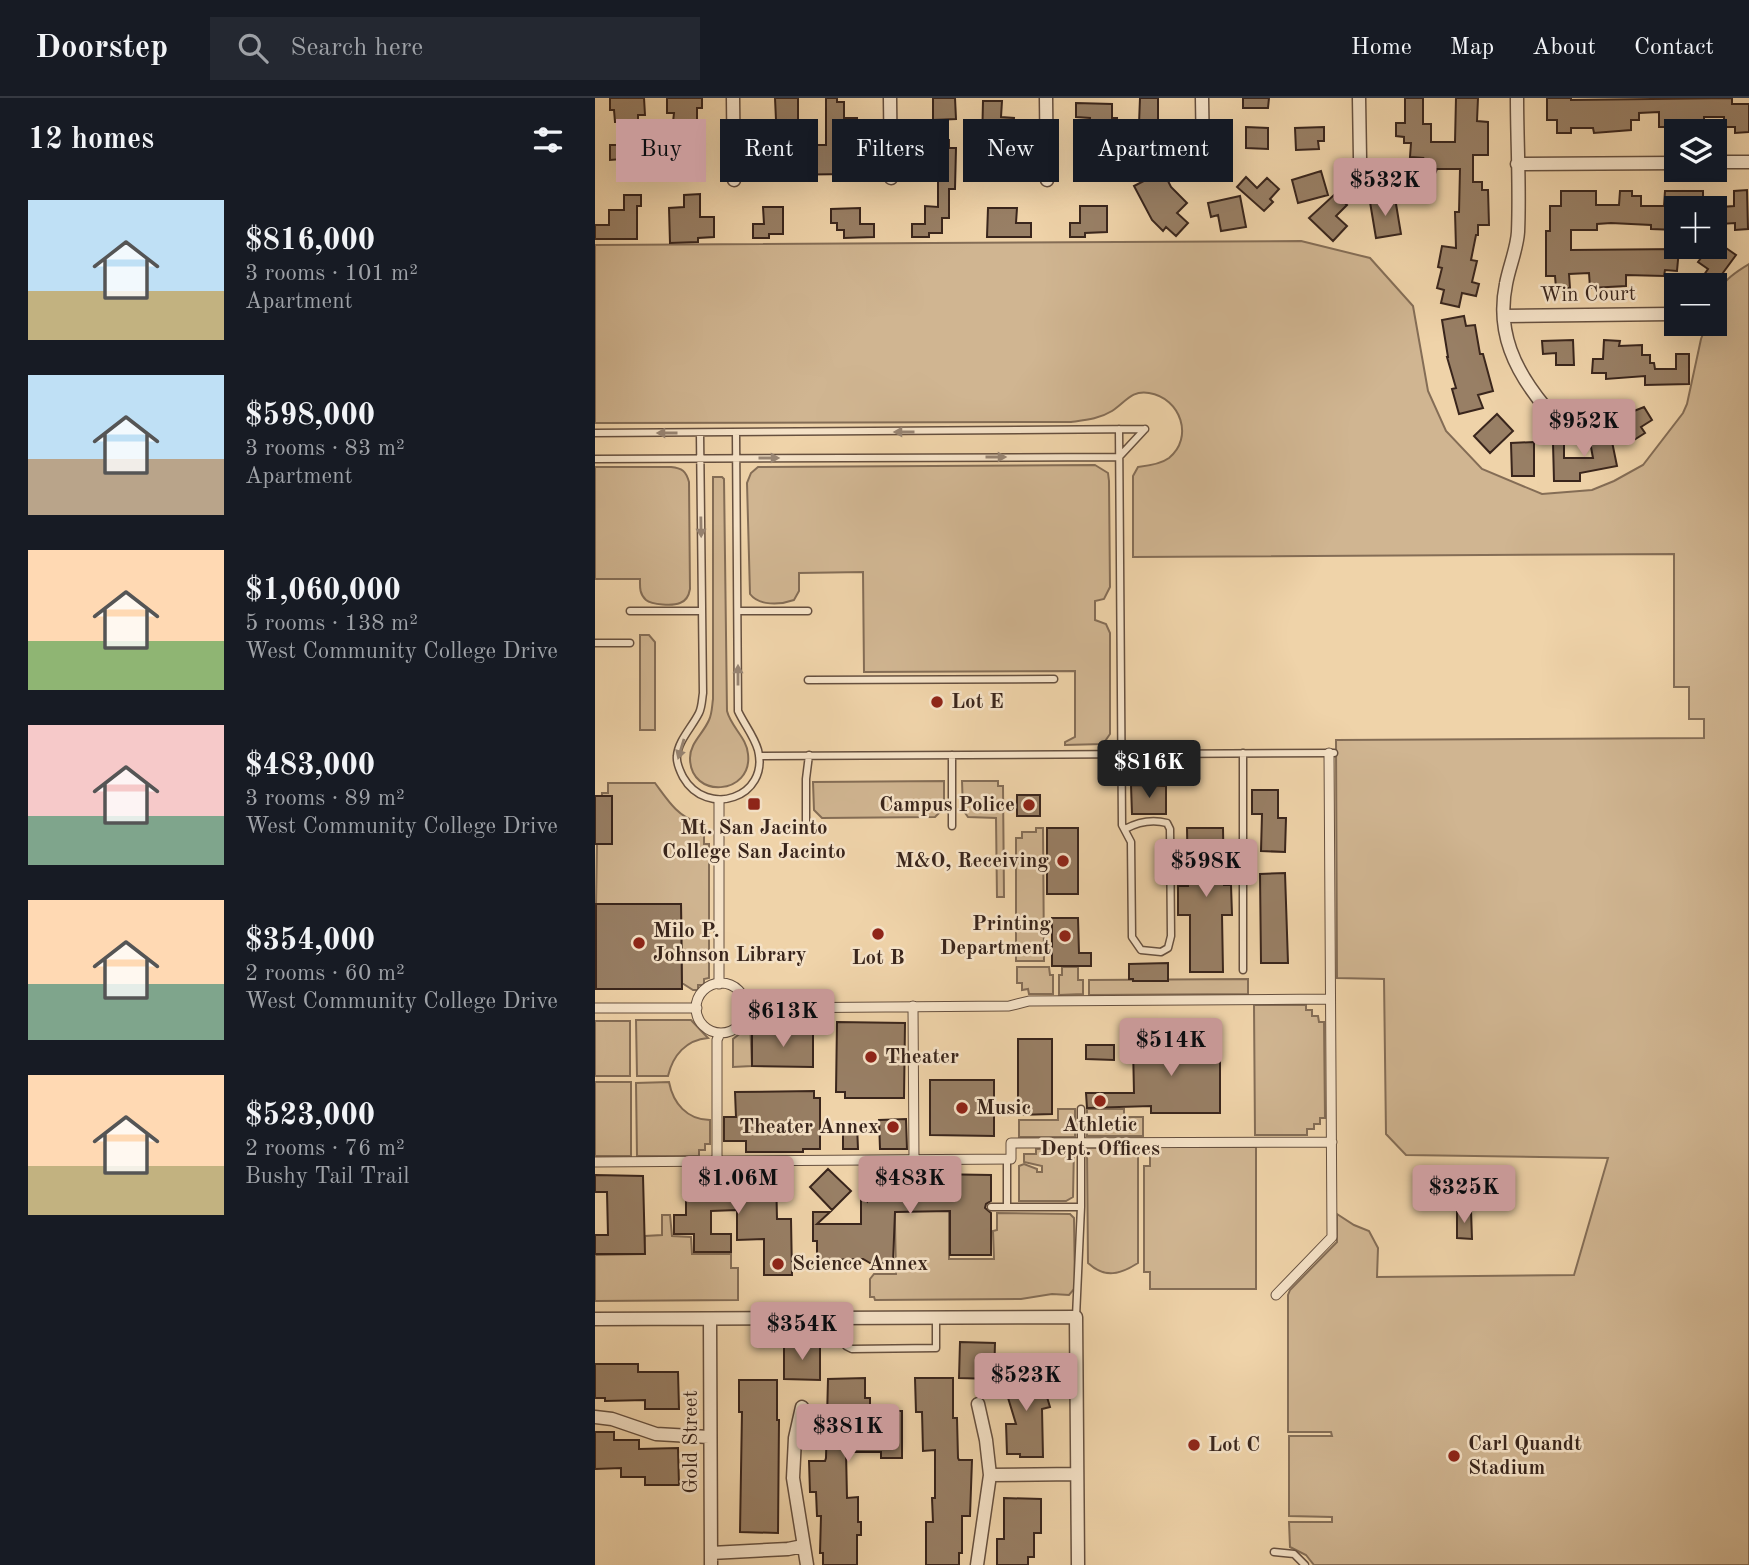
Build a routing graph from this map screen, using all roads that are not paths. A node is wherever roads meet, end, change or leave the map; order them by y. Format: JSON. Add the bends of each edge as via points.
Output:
{"nodes":[{"id":1,"x":733,"y":98,"type":"edge"},
{"id":2,"x":890,"y":98,"type":"edge"},
{"id":3,"x":1046,"y":98,"type":"edge"},
{"id":4,"x":1202,"y":98,"type":"edge"},
{"id":5,"x":1359,"y":98,"type":"edge"},
{"id":6,"x":1517,"y":98,"type":"edge"},
{"id":7,"x":733,"y":119,"type":"edge"},
{"id":8,"x":890,"y":119,"type":"edge"},
{"id":9,"x":1046,"y":119,"type":"edge"},
{"id":10,"x":1202,"y":119,"type":"edge"},
{"id":11,"x":1360,"y":158,"type":"dead end"},
{"id":12,"x":1727,"y":162,"type":"edge"},
{"id":13,"x":1749,"y":162,"type":"edge"},
{"id":14,"x":1517,"y":163,"type":"junction"},
{"id":15,"x":1664,"y":163,"type":"edge"},
{"id":16,"x":1664,"y":314,"type":"edge"},
{"id":17,"x":1504,"y":316,"type":"junction"},
{"id":18,"x":1545,"y":407,"type":"dead end"},
{"id":19,"x":1119,"y":429,"type":"junction"},
{"id":20,"x":595,"y":433,"type":"edge"},
{"id":21,"x":700,"y":433,"type":"junction"},
{"id":22,"x":736,"y":433,"type":"junction"},
{"id":23,"x":1119,"y":457,"type":"junction"},
{"id":24,"x":701,"y":458,"type":"junction"},
{"id":25,"x":736,"y":458,"type":"junction"},
{"id":26,"x":595,"y":459,"type":"edge"},
{"id":27,"x":630,"y":611,"type":"dead end"},
{"id":28,"x":702,"y":611,"type":"junction"},
{"id":29,"x":737,"y":611,"type":"junction"},
{"id":30,"x":808,"y":611,"type":"dead end"},
{"id":31,"x":595,"y":643,"type":"edge"},
{"id":32,"x":630,"y":643,"type":"dead end"},
{"id":33,"x":1054,"y":679,"type":"dead end"},
{"id":34,"x":808,"y":680,"type":"dead end"},
{"id":35,"x":1243,"y":753,"type":"junction"},
{"id":36,"x":1331,"y":753,"type":"joint"},
{"id":37,"x":1121,"y":754,"type":"junction"},
{"id":38,"x":809,"y":755,"type":"junction"},
{"id":39,"x":952,"y":755,"type":"junction"},
{"id":40,"x":759,"y":756,"type":"junction"},
{"id":41,"x":719,"y":801,"type":"junction"},
{"id":42,"x":806,"y":826,"type":"dead end"},
{"id":43,"x":952,"y":826,"type":"dead end"},
{"id":44,"x":1125,"y":829,"type":"junction"},
{"id":45,"x":1243,"y":970,"type":"dead end"},
{"id":46,"x":719,"y":984,"type":"junction"},
{"id":47,"x":1330,"y":999,"type":"junction"},
{"id":48,"x":913,"y":1006,"type":"junction"},
{"id":49,"x":595,"y":1007,"type":"edge"},
{"id":50,"x":697,"y":1008,"type":"junction"},
{"id":51,"x":746,"y":1008,"type":"junction"},
{"id":52,"x":720,"y":1033,"type":"junction"},
{"id":53,"x":1081,"y":1109,"type":"dead end"},
{"id":54,"x":1081,"y":1142,"type":"junction"},
{"id":55,"x":1332,"y":1142,"type":"junction"},
{"id":56,"x":1007,"y":1159,"type":"junction"},
{"id":57,"x":914,"y":1160,"type":"junction"},
{"id":58,"x":717,"y":1161,"type":"junction"},
{"id":59,"x":595,"y":1162,"type":"edge"},
{"id":60,"x":1081,"y":1207,"type":"junction"},
{"id":61,"x":991,"y":1208,"type":"dead end"},
{"id":62,"x":1007,"y":1208,"type":"junction"},
{"id":63,"x":1276,"y":1295,"type":"dead end"},
{"id":64,"x":1076,"y":1317,"type":"junction"},
{"id":65,"x":595,"y":1319,"type":"edge"},
{"id":66,"x":710,"y":1319,"type":"junction"},
{"id":67,"x":846,"y":1319,"type":"junction"},
{"id":68,"x":936,"y":1319,"type":"junction"},
{"id":69,"x":978,"y":1404,"type":"dead end"},
{"id":70,"x":802,"y":1406,"type":"dead end"},
{"id":71,"x":595,"y":1417,"type":"edge"},
{"id":72,"x":709,"y":1437,"type":"junction"},
{"id":73,"x":1077,"y":1474,"type":"junction"},
{"id":74,"x":990,"y":1475,"type":"junction"},
{"id":75,"x":803,"y":1546,"type":"junction"},
{"id":76,"x":1274,"y":1552,"type":"dead end"},
{"id":77,"x":711,"y":1559,"type":"edge"},
{"id":78,"x":807,"y":1565,"type":"edge"},
{"id":79,"x":977,"y":1565,"type":"edge"},
{"id":80,"x":1078,"y":1565,"type":"edge"},
{"id":81,"x":1305,"y":1565,"type":"edge"}],
"edges":[{"from":1,"to":7,"type":"street"},
{"from":2,"to":8,"type":"street"},
{"from":3,"to":9,"type":"street"},
{"from":4,"to":10,"type":"street"},
{"from":5,"to":11,"type":"street"},
{"from":6,"to":14,"type":"street"},
{"from":12,"to":13,"type":"street"},
{"from":14,"to":15,"type":"street"},
{"from":14,"to":17,"type":"street","via":[[1518,235],[1505,287]]},
{"from":16,"to":17,"type":"street","name":"Win Court"},
{"from":17,"to":18,"type":"street","via":[[1516,366]]},
{"from":19,"to":22,"type":"lane","one_way":true},
{"from":19,"to":23,"type":"lane"},
{"from":19,"to":23,"type":"lane","via":[[1145,429]]},
{"from":21,"to":20,"type":"lane","one_way":true},
{"from":21,"to":22,"type":"lane"},
{"from":21,"to":24,"type":"lane"},
{"from":22,"to":25,"type":"lane"},
{"from":25,"to":23,"type":"lane","one_way":true},
{"from":23,"to":37,"type":"lane"},
{"from":24,"to":25,"type":"lane"},
{"from":24,"to":26,"type":"lane"},
{"from":24,"to":28,"type":"lane","one_way":true},
{"from":25,"to":29,"type":"lane"},
{"from":27,"to":28,"type":"lane"},
{"from":28,"to":41,"type":"lane","one_way":true,"via":[[701,711],[677,756],[681,774],[693,789]]},
{"from":29,"to":30,"type":"lane"},
{"from":40,"to":29,"type":"lane","one_way":true,"via":[[738,711]]},
{"from":31,"to":32,"type":"lane"},
{"from":33,"to":34,"type":"lane"},
{"from":35,"to":36,"type":"lane"},
{"from":35,"to":37,"type":"lane"},
{"from":35,"to":45,"type":"lane"},
{"from":36,"to":47,"type":"street"},
{"from":37,"to":39,"type":"lane"},
{"from":37,"to":44,"type":"lane"},
{"from":38,"to":39,"type":"lane"},
{"from":38,"to":40,"type":"lane"},
{"from":38,"to":42,"type":"lane"},
{"from":39,"to":43,"type":"lane"},
{"from":40,"to":41,"type":"lane","via":[[757,774],[747,789]]},
{"from":41,"to":46,"type":"street"},
{"from":44,"to":44,"type":"lane","via":[[1131,842],[1132,937],[1141,950],[1161,952],[1168,948],[1171,936],[1170,829],[1161,821],[1139,822]]},
{"from":46,"to":50,"type":"street","via":[[705,989]]},
{"from":46,"to":51,"type":"street","via":[[735,987]]},
{"from":47,"to":48,"type":"street"},
{"from":47,"to":55,"type":"street"},
{"from":48,"to":51,"type":"street"},
{"from":48,"to":57,"type":"street"},
{"from":49,"to":50,"type":"street"},
{"from":50,"to":52,"type":"street","via":[[701,1022]]},
{"from":51,"to":52,"type":"street","via":[[739,1026]]},
{"from":52,"to":58,"type":"street"},
{"from":53,"to":54,"type":"lane"},
{"from":54,"to":55,"type":"street"},
{"from":54,"to":56,"type":"street","via":[[1011,1143],[1011,1159]]},
{"from":54,"to":60,"type":"lane"},
{"from":55,"to":63,"type":"street","via":[[1332,1237]]},
{"from":56,"to":57,"type":"street"},
{"from":56,"to":62,"type":"lane"},
{"from":57,"to":58,"type":"street"},
{"from":58,"to":59,"type":"street"},
{"from":60,"to":62,"type":"lane"},
{"from":60,"to":64,"type":"lane"},
{"from":61,"to":62,"type":"lane"},
{"from":64,"to":68,"type":"street"},
{"from":64,"to":73,"type":"street"},
{"from":65,"to":66,"type":"street"},
{"from":66,"to":67,"type":"street"},
{"from":66,"to":72,"type":"street","name":"Gold Street"},
{"from":67,"to":68,"type":"street"},
{"from":67,"to":68,"type":"lane","via":[[846,1346],[852,1349],[936,1348]]},
{"from":69,"to":74,"type":"street"},
{"from":70,"to":75,"type":"street","via":[[793,1478]]},
{"from":71,"to":72,"type":"street","via":[[656,1433]]},
{"from":72,"to":77,"type":"street","name":"Gold Street"},
{"from":73,"to":74,"type":"street"},
{"from":73,"to":80,"type":"street"},
{"from":74,"to":79,"type":"street"},
{"from":75,"to":77,"type":"street"},
{"from":75,"to":78,"type":"street"},
{"from":76,"to":81,"type":"lane","via":[[1294,1554]]}]}
